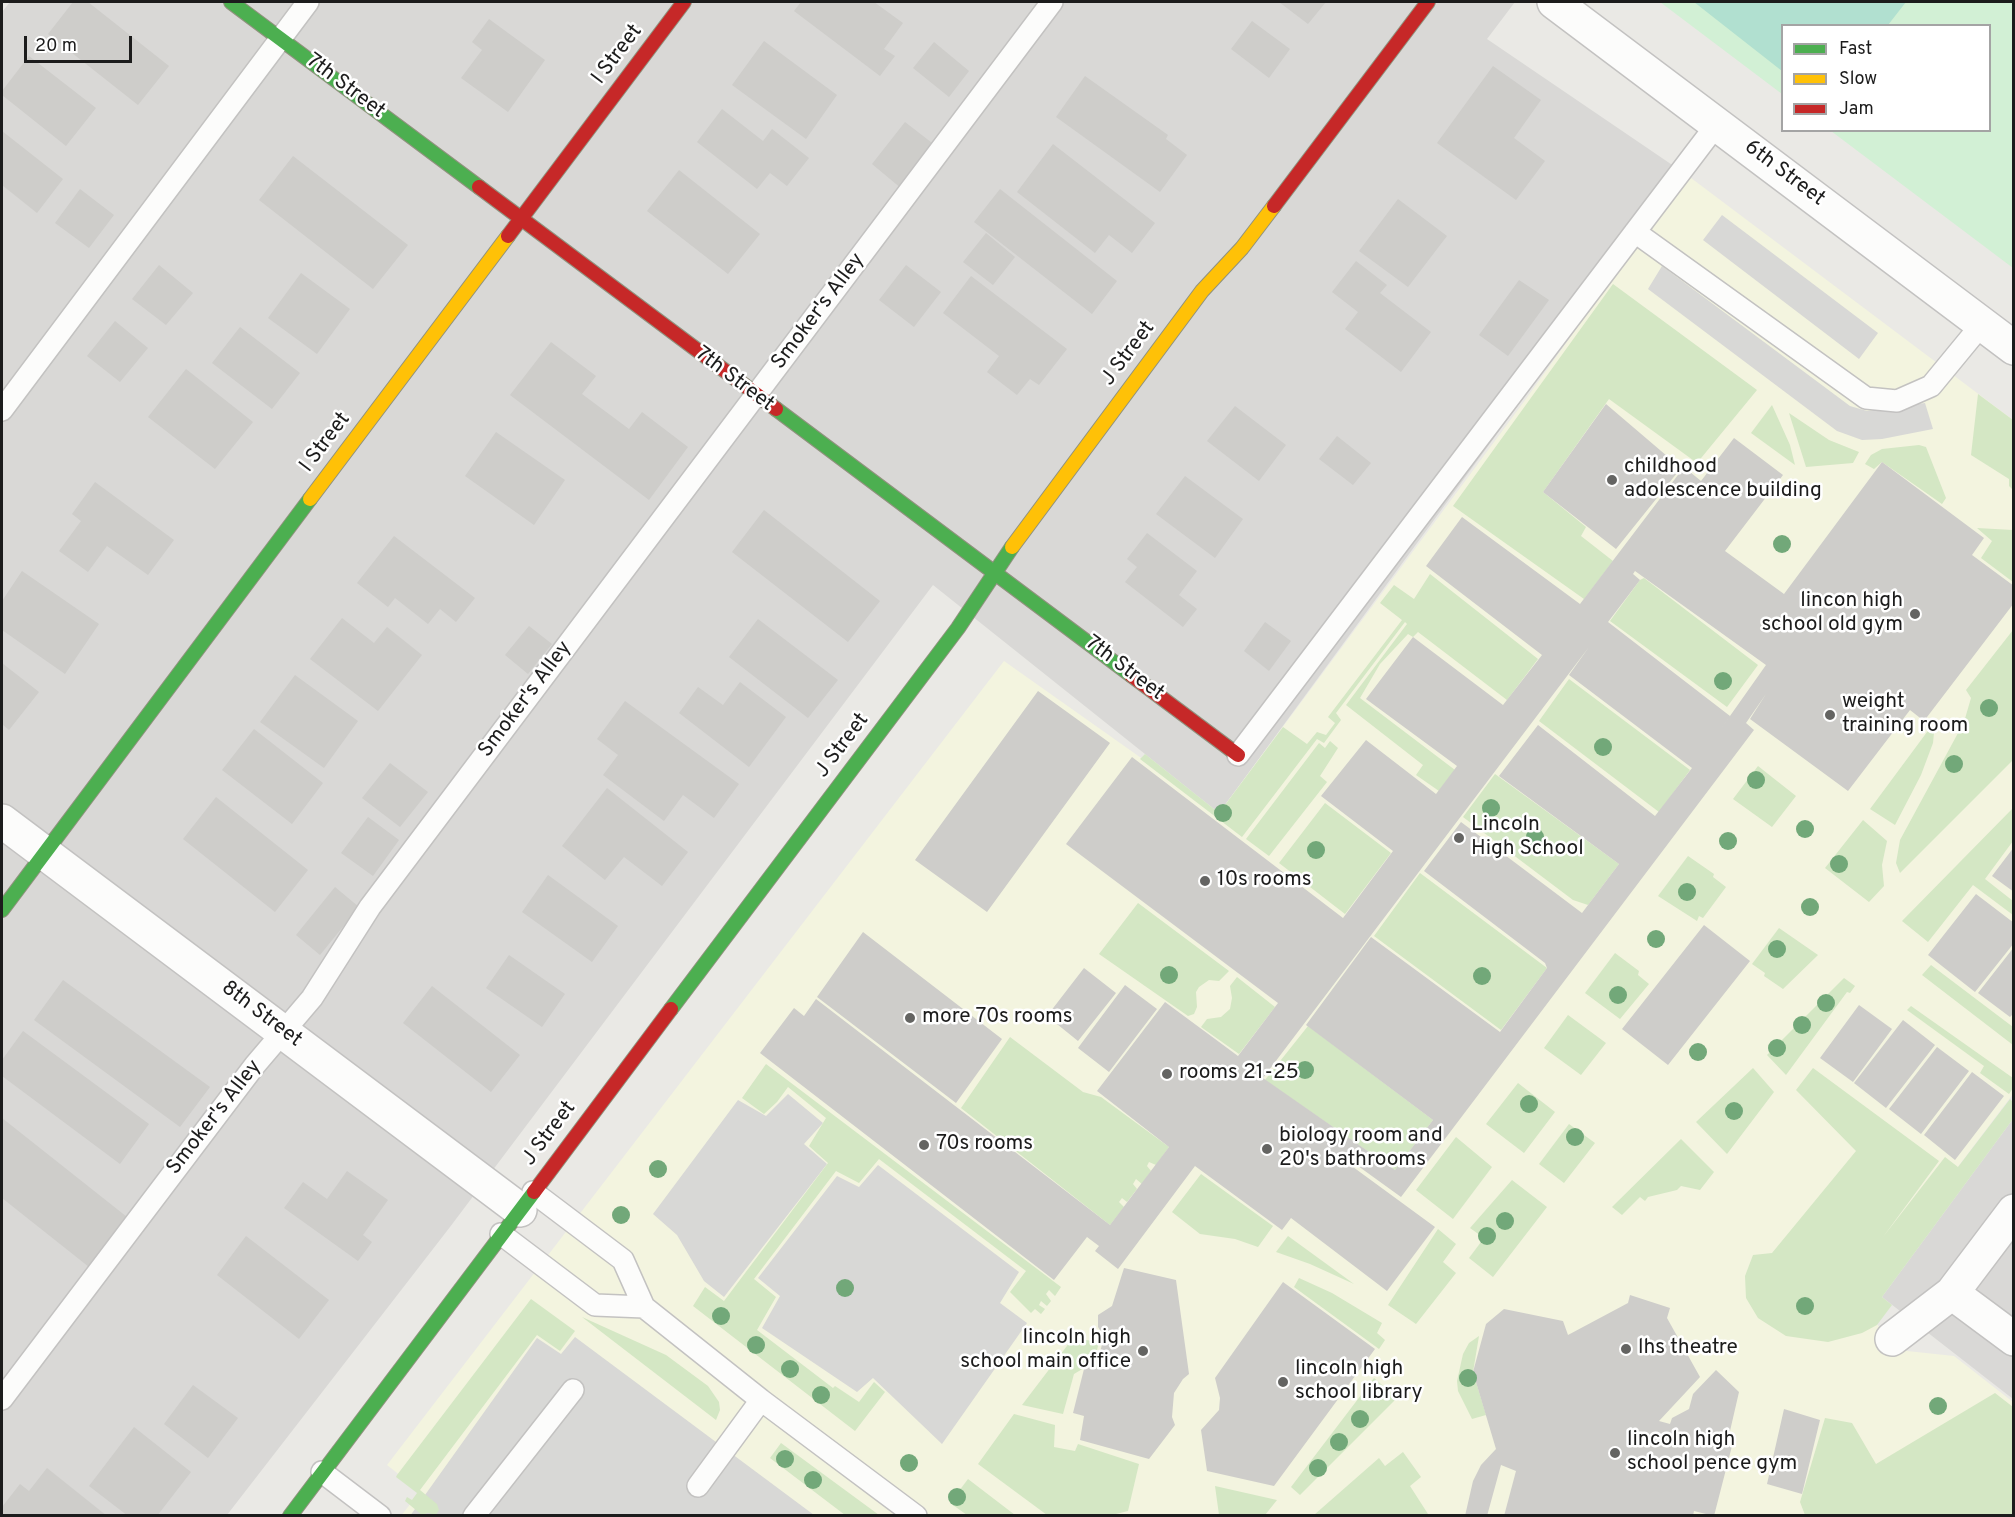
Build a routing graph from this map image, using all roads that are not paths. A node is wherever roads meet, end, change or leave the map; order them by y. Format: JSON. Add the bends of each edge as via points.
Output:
{"nodes":[{"id":1,"x":231,"y":2,"type":"edge"},
{"id":2,"x":308,"y":2,"type":"edge"},
{"id":3,"x":684,"y":2,"type":"edge"},
{"id":4,"x":1053,"y":2,"type":"edge"},
{"id":5,"x":1428,"y":2,"type":"edge"},
{"id":6,"x":1554,"y":2,"type":"edge"},
{"id":7,"x":280,"y":39,"type":"junction"},
{"id":8,"x":1717,"y":124,"type":"junction"},
{"id":9,"x":520,"y":219,"type":"junction"},
{"id":10,"x":1635,"y":232,"type":"junction"},
{"id":11,"x":1982,"y":324,"type":"junction"},
{"id":12,"x":2013,"y":348,"type":"edge"},
{"id":13,"x":755,"y":396,"type":"junction"},
{"id":14,"x":2,"y":410,"type":"edge"},
{"id":15,"x":994,"y":573,"type":"junction"},
{"id":16,"x":1238,"y":755,"type":"joint"},
{"id":17,"x":2,"y":821,"type":"edge"},
{"id":18,"x":45,"y":853,"type":"junction"},
{"id":19,"x":2,"y":910,"type":"edge"},
{"id":20,"x":283,"y":1032,"type":"junction"},
{"id":21,"x":2013,"y":1211,"type":"edge"},
{"id":22,"x":518,"y":1212,"type":"junction"},
{"id":23,"x":1952,"y":1293,"type":"junction"},
{"id":24,"x":644,"y":1307,"type":"junction"},
{"id":25,"x":1892,"y":1339,"type":"dead end"},
{"id":26,"x":2013,"y":1339,"type":"edge"},
{"id":27,"x":573,"y":1390,"type":"dead end"},
{"id":28,"x":2,"y":1399,"type":"edge"},
{"id":29,"x":761,"y":1400,"type":"junction"},
{"id":30,"x":322,"y":1472,"type":"junction"},
{"id":31,"x":698,"y":1485,"type":"dead end"},
{"id":32,"x":290,"y":1515,"type":"edge"},
{"id":33,"x":380,"y":1515,"type":"edge"},
{"id":34,"x":474,"y":1515,"type":"edge"},
{"id":35,"x":915,"y":1515,"type":"edge"}],
"edges":[{"from":1,"to":7,"type":"street","name":"7th Street"},
{"from":2,"to":7,"type":"lane"},
{"from":3,"to":9,"type":"street","name":"I Street"},
{"from":4,"to":13,"type":"lane","name":"Smoker's Alley"},
{"from":5,"to":15,"type":"street","name":"J Street","via":[[1242,248],[1195,301]]},
{"from":6,"to":8,"type":"street","name":"6th Street"},
{"from":7,"to":9,"type":"street","name":"7th Street"},
{"from":7,"to":14,"type":"lane"},
{"from":8,"to":10,"type":"lane"},
{"from":8,"to":11,"type":"street","name":"6th Street"},
{"from":9,"to":13,"type":"street","name":"7th Street"},
{"from":9,"to":18,"type":"street","name":"I Street"},
{"from":10,"to":11,"type":"lane","via":[[1866,398],[1897,401],[1931,386]]},
{"from":10,"to":16,"type":"lane"},
{"from":11,"to":12,"type":"street","name":"6th Street"},
{"from":13,"to":15,"type":"street","name":"7th Street"},
{"from":13,"to":20,"type":"lane","name":"Smoker's Alley","via":[[370,907],[312,998]]},
{"from":15,"to":16,"type":"street","name":"7th Street"},
{"from":15,"to":22,"type":"street","name":"J Street","via":[[958,628]]},
{"from":17,"to":18,"type":"street","name":"8th Street"},
{"from":18,"to":19,"type":"street","name":"I Street"},
{"from":18,"to":20,"type":"street","name":"8th Street"},
{"from":20,"to":22,"type":"street","name":"8th Street"},
{"from":20,"to":28,"type":"lane","name":"Smoker's Alley"},
{"from":21,"to":23,"type":"street"},
{"from":22,"to":24,"type":"lane","via":[[623,1260]]},
{"from":22,"to":24,"type":"lane","via":[[595,1305]]},
{"from":22,"to":30,"type":"street","name":"J Street"},
{"from":23,"to":25,"type":"street"},
{"from":23,"to":26,"type":"street"},
{"from":24,"to":29,"type":"lane"},
{"from":27,"to":34,"type":"lane"},
{"from":29,"to":31,"type":"lane"},
{"from":29,"to":35,"type":"lane"},
{"from":30,"to":32,"type":"street","name":"J Street"},
{"from":30,"to":33,"type":"lane"}]}
